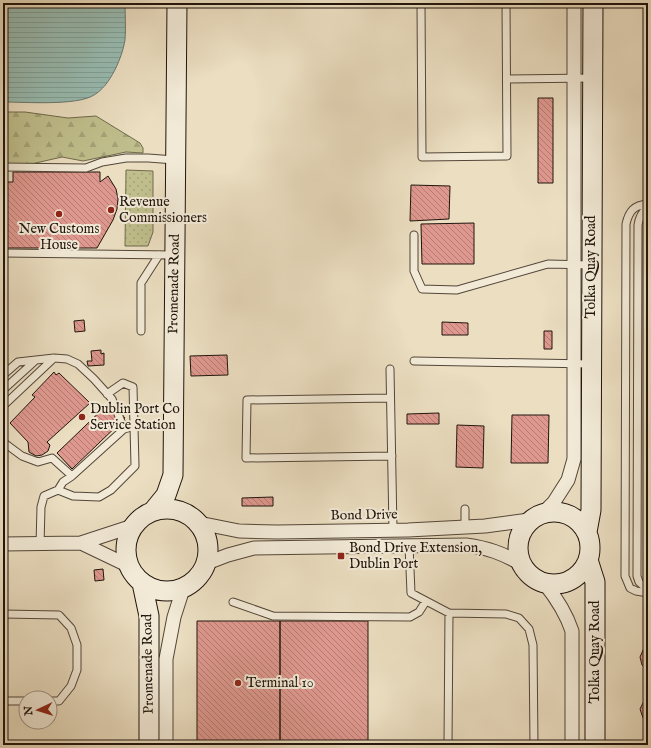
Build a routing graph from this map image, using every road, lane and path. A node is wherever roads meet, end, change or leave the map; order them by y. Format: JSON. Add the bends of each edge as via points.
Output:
{"nodes":[{"id":1,"x":177,"y":3,"type":"edge"},
{"id":2,"x":380,"y":3,"type":"edge"},
{"id":3,"x":390,"y":3,"type":"edge"},
{"id":4,"x":421,"y":3,"type":"edge"},
{"id":5,"x":506,"y":3,"type":"edge"},
{"id":6,"x":574,"y":3,"type":"edge"},
{"id":7,"x":593,"y":3,"type":"edge"},
{"id":8,"x":583,"y":78,"type":"junction"},
{"id":9,"x":507,"y":79,"type":"junction"},
{"id":10,"x":175,"y":160,"type":"junction"},
{"id":11,"x":3,"y":167,"type":"edge"},
{"id":12,"x":648,"y":205,"type":"edge"},
{"id":13,"x":414,"y":235,"type":"dead end"},
{"id":14,"x":3,"y":253,"type":"edge"},
{"id":15,"x":166,"y":255,"type":"junction"},
{"id":16,"x":582,"y":265,"type":"junction"},
{"id":17,"x":141,"y":331,"type":"dead end"},
{"id":18,"x":54,"y":358,"type":"junction"},
{"id":19,"x":36,"y":360,"type":"junction"},
{"id":20,"x":414,"y":361,"type":"dead end"},
{"id":21,"x":582,"y":364,"type":"junction"},
{"id":22,"x":390,"y":369,"type":"dead end"},
{"id":23,"x":3,"y":375,"type":"edge"},
{"id":24,"x":3,"y":390,"type":"edge"},
{"id":25,"x":107,"y":394,"type":"junction"},
{"id":26,"x":390,"y":398,"type":"junction"},
{"id":27,"x":3,"y":406,"type":"edge"},
{"id":28,"x":134,"y":427,"type":"junction"},
{"id":29,"x":124,"y":429,"type":"junction"},
{"id":30,"x":3,"y":442,"type":"edge"},
{"id":31,"x":392,"y":456,"type":"junction"},
{"id":32,"x":72,"y":476,"type":"junction"},
{"id":33,"x":58,"y":490,"type":"junction"},
{"id":34,"x":465,"y":509,"type":"dead end"},
{"id":35,"x":153,"y":511,"type":"junction"},
{"id":36,"x":537,"y":516,"type":"junction"},
{"id":37,"x":199,"y":523,"type":"junction"},
{"id":38,"x":133,"y":526,"type":"junction"},
{"id":39,"x":465,"y":527,"type":"junction"},
{"id":40,"x":393,"y":530,"type":"junction"},
{"id":41,"x":587,"y":532,"type":"junction"},
{"id":42,"x":81,"y":543,"type":"junction"},
{"id":43,"x":3,"y":544,"type":"edge"},
{"id":44,"x":40,"y":544,"type":"junction"},
{"id":45,"x":409,"y":545,"type":"junction"},
{"id":46,"x":588,"y":560,"type":"junction"},
{"id":47,"x":207,"y":563,"type":"junction"},
{"id":48,"x":521,"y":564,"type":"junction"},
{"id":49,"x":129,"y":566,"type":"junction"},
{"id":50,"x":142,"y":583,"type":"junction"},
{"id":51,"x":545,"y":584,"type":"junction"},
{"id":52,"x":184,"y":589,"type":"junction"},
{"id":53,"x":648,"y":590,"type":"edge"},
{"id":54,"x":648,"y":593,"type":"edge"},
{"id":55,"x":426,"y":601,"type":"junction"},
{"id":56,"x":233,"y":602,"type":"dead end"},
{"id":57,"x":449,"y":613,"type":"junction"},
{"id":58,"x":3,"y":614,"type":"edge"},
{"id":59,"x":3,"y":701,"type":"edge"},
{"id":60,"x":18,"y":701,"type":"edge"},
{"id":61,"x":58,"y":701,"type":"edge"},
{"id":62,"x":149,"y":745,"type":"edge"},
{"id":63,"x":166,"y":745,"type":"edge"},
{"id":64,"x":448,"y":745,"type":"edge"},
{"id":65,"x":534,"y":745,"type":"edge"},
{"id":66,"x":572,"y":745,"type":"edge"},
{"id":67,"x":595,"y":745,"type":"edge"}],
"edges":[{"from":1,"to":10,"type":"street","name":"Promenade Road"},
{"from":2,"to":3,"type":"lane"},
{"from":4,"to":9,"type":"lane","via":[[422,157],[507,156]]},
{"from":5,"to":9,"type":"lane"},
{"from":6,"to":8,"type":"street","name":"Tolka Quay Road"},
{"from":7,"to":8,"type":"street","name":"Tolka Quay Road"},
{"from":8,"to":9,"type":"lane"},
{"from":8,"to":16,"type":"street","name":"Tolka Quay Road"},
{"from":10,"to":11,"type":"lane","via":[[126,158],[86,168]]},
{"from":10,"to":15,"type":"street","name":"Promenade Road"},
{"from":12,"to":53,"type":"lane","via":[[643,210],[638,225],[637,544],[637,576],[639,582]]},
{"from":12,"to":54,"type":"lane","via":[[634,208],[628,215],[626,224],[625,576],[630,588],[636,592]]},
{"from":13,"to":16,"type":"lane","via":[[414,271],[422,289],[457,290],[548,264]]},
{"from":14,"to":15,"type":"lane"},
{"from":15,"to":17,"type":"lane","via":[[141,283]]},
{"from":15,"to":35,"type":"street","name":"Promenade Road","via":[[173,475],[166,495]]},
{"from":16,"to":21,"type":"street","name":"Tolka Quay Road"},
{"from":18,"to":19,"type":"lane"},
{"from":18,"to":25,"type":"lane","via":[[67,358],[78,364]]},
{"from":18,"to":27,"type":"lane"},
{"from":19,"to":23,"type":"lane","via":[[18,362]]},
{"from":19,"to":24,"type":"lane"},
{"from":20,"to":21,"type":"lane"},
{"from":21,"to":36,"type":"street","name":"Tolka Quay Road","via":[[574,459],[568,480],[554,502]]},
{"from":21,"to":41,"type":"street","name":"Tolka Quay Road","via":[[591,510]]},
{"from":22,"to":26,"type":"lane"},
{"from":25,"to":28,"type":"lane","via":[[123,383],[133,387]]},
{"from":25,"to":29,"type":"lane","via":[[112,399]]},
{"from":26,"to":31,"type":"lane"},
{"from":26,"to":31,"type":"lane","via":[[247,400],[246,458]]},
{"from":28,"to":29,"type":"lane"},
{"from":28,"to":33,"type":"lane","via":[[134,466],[111,490],[99,497],[73,496]]},
{"from":29,"to":32,"type":"lane"},
{"from":30,"to":32,"type":"lane","via":[[22,456],[38,462],[52,458]]},
{"from":31,"to":40,"type":"lane"},
{"from":32,"to":33,"type":"lane","via":[[63,482]]},
{"from":33,"to":44,"type":"lane","via":[[44,496],[41,507]]},
{"from":34,"to":39,"type":"lane"},
{"from":35,"to":37,"type":"street","via":[[176,509]]},
{"from":35,"to":38,"type":"street"},
{"from":36,"to":39,"type":"street","name":"Bond Drive","via":[[485,526]]},
{"from":36,"to":41,"type":"street","via":[[554,512],[565,513],[575,518]]},
{"from":36,"to":48,"type":"street","via":[[519,536],[517,547]]},
{"from":37,"to":40,"type":"street","name":"Bond Drive","via":[[239,531]]},
{"from":37,"to":47,"type":"street","via":[[209,546]]},
{"from":38,"to":42,"type":"street"},
{"from":38,"to":49,"type":"street","via":[[126,544]]},
{"from":39,"to":40,"type":"street","name":"Bond Drive"},
{"from":41,"to":46,"type":"street","via":[[590,549]]},
{"from":42,"to":44,"type":"street"},
{"from":42,"to":49,"type":"street"},
{"from":43,"to":44,"type":"street"},
{"from":45,"to":47,"type":"street","via":[[254,548]]},
{"from":45,"to":48,"type":"street","via":[[484,547]]},
{"from":45,"to":55,"type":"lane","via":[[411,593]]},
{"from":46,"to":51,"type":"street","via":[[576,577],[556,585]]},
{"from":46,"to":67,"type":"street","name":"Tolka Quay Road","via":[[595,582]]},
{"from":47,"to":52,"type":"street","via":[[200,576]]},
{"from":48,"to":51,"type":"street","via":[[534,579]]},
{"from":49,"to":50,"type":"street"},
{"from":50,"to":52,"type":"street","via":[[167,592]]},
{"from":50,"to":62,"type":"street","name":"Promenade Road","via":[[149,616]]},
{"from":51,"to":66,"type":"street","name":"Tolka Quay Road","via":[[568,617],[572,631]]},
{"from":52,"to":63,"type":"street","name":"Promenade Road","via":[[174,617],[166,658]]},
{"from":55,"to":56,"type":"lane","via":[[418,612],[410,617],[273,616]]},
{"from":55,"to":57,"type":"lane"},
{"from":57,"to":64,"type":"lane"},
{"from":57,"to":65,"type":"lane","via":[[506,614],[519,618],[529,629],[533,645]]},
{"from":58,"to":61,"type":"lane","via":[[59,615],[71,628],[77,645],[77,670],[71,686]]},
{"from":59,"to":60,"type":"lane"}]}
